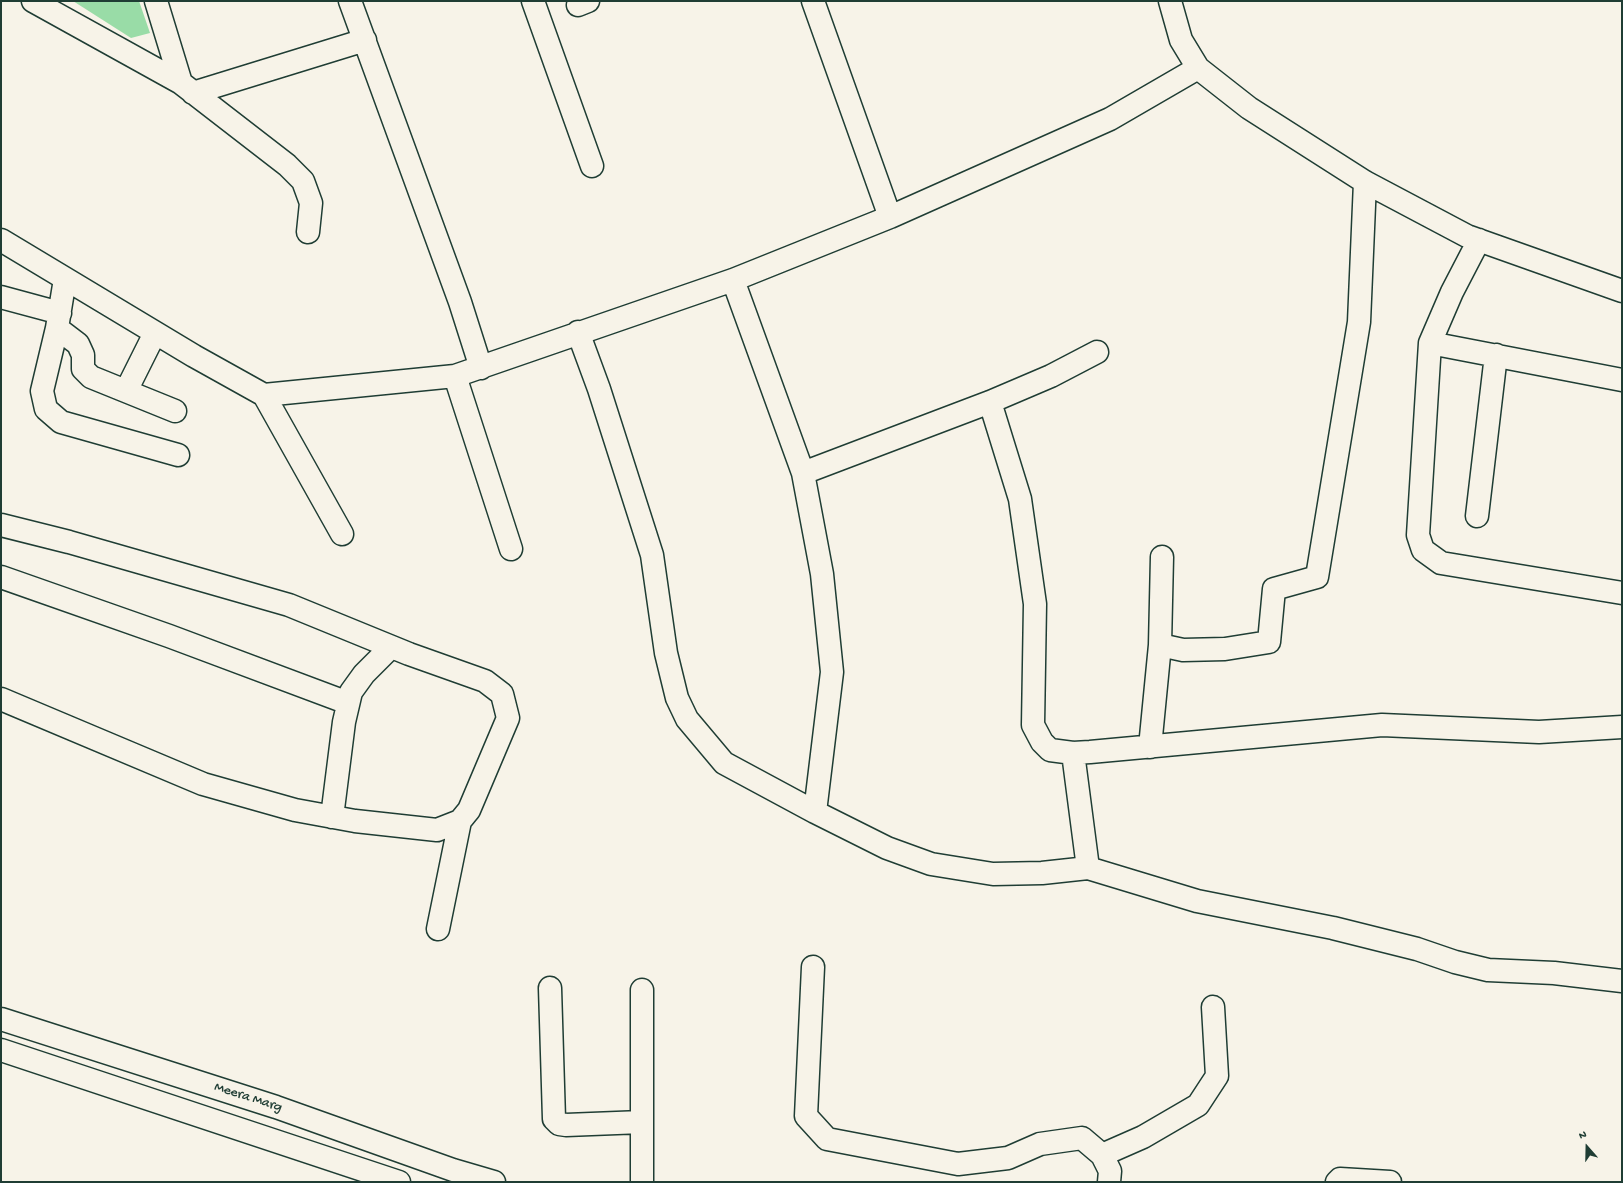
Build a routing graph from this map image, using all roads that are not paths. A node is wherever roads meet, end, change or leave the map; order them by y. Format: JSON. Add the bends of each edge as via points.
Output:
{"nodes":[{"id":1,"x":33,"y":1,"type":"edge"},
{"id":2,"x":156,"y":1,"type":"edge"},
{"id":3,"x":350,"y":1,"type":"edge"},
{"id":4,"x":533,"y":1,"type":"edge"},
{"id":5,"x":813,"y":1,"type":"edge"},
{"id":6,"x":1170,"y":1,"type":"edge"},
{"id":7,"x":365,"y":40,"type":"junction"},
{"id":8,"x":1198,"y":68,"type":"junction"},
{"id":9,"x":187,"y":88,"type":"junction"},
{"id":10,"x":592,"y":166,"type":"dead end"},
{"id":11,"x":1365,"y":182,"type":"junction"},
{"id":12,"x":890,"y":217,"type":"junction"},
{"id":13,"x":308,"y":232,"type":"dead end"},
{"id":14,"x":1,"y":240,"type":"edge"},
{"id":15,"x":1479,"y":240,"type":"junction"},
{"id":16,"x":65,"y":279,"type":"junction"},
{"id":17,"x":733,"y":280,"type":"junction"},
{"id":18,"x":1622,"y":291,"type":"edge"},
{"id":19,"x":1,"y":297,"type":"edge"},
{"id":20,"x":58,"y":321,"type":"junction"},
{"id":21,"x":578,"y":332,"type":"junction"},
{"id":22,"x":155,"y":333,"type":"junction"},
{"id":23,"x":1430,"y":343,"type":"junction"},
{"id":24,"x":1097,"y":352,"type":"dead end"},
{"id":25,"x":1496,"y":355,"type":"junction"},
{"id":26,"x":481,"y":368,"type":"junction"},
{"id":27,"x":455,"y":376,"type":"junction"},
{"id":28,"x":1622,"y":380,"type":"edge"},
{"id":29,"x":126,"y":391,"type":"junction"},
{"id":30,"x":264,"y":395,"type":"junction"},
{"id":31,"x":990,"y":402,"type":"junction"},
{"id":32,"x":175,"y":411,"type":"dead end"},
{"id":33,"x":178,"y":455,"type":"dead end"},
{"id":34,"x":803,"y":473,"type":"junction"},
{"id":35,"x":1477,"y":516,"type":"dead end"},
{"id":36,"x":1,"y":526,"type":"edge"},
{"id":37,"x":342,"y":534,"type":"dead end"},
{"id":38,"x":511,"y":549,"type":"dead end"},
{"id":39,"x":1162,"y":557,"type":"dead end"},
{"id":40,"x":1,"y":576,"type":"edge"},
{"id":41,"x":1622,"y":593,"type":"edge"},
{"id":42,"x":1160,"y":645,"type":"junction"},
{"id":43,"x":391,"y":647,"type":"junction"},
{"id":44,"x":1,"y":699,"type":"edge"},
{"id":45,"x":348,"y":703,"type":"junction"},
{"id":46,"x":1622,"y":727,"type":"edge"},
{"id":47,"x":1150,"y":747,"type":"junction"},
{"id":48,"x":1073,"y":753,"type":"junction"},
{"id":49,"x":815,"y":812,"type":"junction"},
{"id":50,"x":332,"y":817,"type":"junction"},
{"id":51,"x":460,"y":821,"type":"junction"},
{"id":52,"x":1088,"y":868,"type":"junction"},
{"id":53,"x":438,"y":929,"type":"dead end"},
{"id":54,"x":812,"y":967,"type":"dead end"},
{"id":55,"x":1622,"y":981,"type":"edge"},
{"id":56,"x":550,"y":988,"type":"dead end"},
{"id":57,"x":642,"y":990,"type":"dead end"},
{"id":58,"x":1213,"y":1007,"type":"dead end"},
{"id":59,"x":1,"y":1019,"type":"edge"},
{"id":60,"x":1,"y":1050,"type":"edge"},
{"id":61,"x":642,"y":1122,"type":"junction"},
{"id":62,"x":1102,"y":1154,"type":"junction"},
{"id":63,"x":399,"y":1182,"type":"edge"},
{"id":64,"x":494,"y":1182,"type":"edge"},
{"id":65,"x":642,"y":1182,"type":"edge"},
{"id":66,"x":1110,"y":1182,"type":"edge"},
{"id":67,"x":1337,"y":1182,"type":"edge"},
{"id":68,"x":1390,"y":1182,"type":"edge"}],
"edges":[{"from":1,"to":9,"type":"street"},
{"from":2,"to":9,"type":"street"},
{"from":3,"to":7,"type":"street"},
{"from":4,"to":10,"type":"street"},
{"from":5,"to":12,"type":"street"},
{"from":6,"to":8,"type":"street","via":[[1181,40]]},
{"from":7,"to":9,"type":"street"},
{"from":7,"to":26,"type":"street","via":[[460,302]]},
{"from":8,"to":11,"type":"street","via":[[1249,108]]},
{"from":8,"to":12,"type":"street","via":[[1110,119]]},
{"from":9,"to":13,"type":"street","via":[[287,165],[303,181],[311,203]]},
{"from":11,"to":15,"type":"street"},
{"from":11,"to":42,"type":"street","via":[[1359,322],[1317,577],[1274,589],[1269,642],[1225,649],[1183,650]]},
{"from":12,"to":17,"type":"street"},
{"from":14,"to":16,"type":"street"},
{"from":15,"to":18,"type":"street"},
{"from":15,"to":23,"type":"street","via":[[1452,292]]},
{"from":16,"to":20,"type":"street"},
{"from":16,"to":22,"type":"street"},
{"from":17,"to":21,"type":"street"},
{"from":17,"to":34,"type":"street"},
{"from":19,"to":20,"type":"street"},
{"from":20,"to":29,"type":"street","via":[[78,344],[83,355],[83,369],[91,377]]},
{"from":20,"to":33,"type":"street","via":[[42,390],[46,409],[61,422]]},
{"from":21,"to":26,"type":"street"},
{"from":21,"to":49,"type":"street","via":[[652,555],[666,653],[677,698],[686,719],[724,763]]},
{"from":22,"to":29,"type":"street"},
{"from":22,"to":30,"type":"street"},
{"from":23,"to":25,"type":"street"},
{"from":23,"to":41,"type":"street","via":[[1418,535],[1423,550],[1441,563]]},
{"from":24,"to":31,"type":"street","via":[[1051,376]]},
{"from":25,"to":28,"type":"street"},
{"from":25,"to":35,"type":"street"},
{"from":26,"to":27,"type":"street"},
{"from":27,"to":30,"type":"street"},
{"from":27,"to":38,"type":"street"},
{"from":29,"to":32,"type":"street"},
{"from":30,"to":37,"type":"street"},
{"from":31,"to":34,"type":"street"},
{"from":31,"to":48,"type":"street","via":[[1020,498],[1035,604],[1033,725],[1042,742],[1050,750]]},
{"from":34,"to":49,"type":"street","via":[[822,574],[832,672]]},
{"from":36,"to":43,"type":"street","via":[[69,542],[289,605]]},
{"from":39,"to":42,"type":"street"},
{"from":40,"to":45,"type":"street"},
{"from":42,"to":47,"type":"street"},
{"from":43,"to":45,"type":"street","via":[[364,674],[351,692]]},
{"from":43,"to":51,"type":"street","via":[[485,681],[502,694],[508,718],[469,810]]},
{"from":44,"to":50,"type":"street","via":[[203,784],[295,810]]},
{"from":45,"to":50,"type":"street"},
{"from":46,"to":47,"type":"street","via":[[1539,732],[1382,725]]},
{"from":47,"to":48,"type":"street"},
{"from":48,"to":52,"type":"street"},
{"from":49,"to":52,"type":"street","via":[[887,848],[931,864],[993,874],[1042,873]]},
{"from":50,"to":51,"type":"street","via":[[437,830]]},
{"from":51,"to":53,"type":"street"},
{"from":52,"to":55,"type":"street","via":[[1197,901],[1333,928],[1488,970]]},
{"from":54,"to":62,"type":"street","via":[[806,1116],[827,1139],[958,1164],[1008,1158],[1040,1144],[1082,1138]]},
{"from":56,"to":61,"type":"street","via":[[554,1118],[559,1124],[566,1125]]},
{"from":57,"to":61,"type":"street"},
{"from":58,"to":62,"type":"street","via":[[1217,1076],[1198,1105],[1142,1137]]},
{"from":59,"to":64,"type":"street","name":"Meera Marg","via":[[276,1107]]},
{"from":60,"to":63,"type":"street"},
{"from":61,"to":65,"type":"street"},
{"from":62,"to":66,"type":"street","via":[[1110,1171]]},
{"from":67,"to":68,"type":"street","via":[[1340,1179]]}]}
